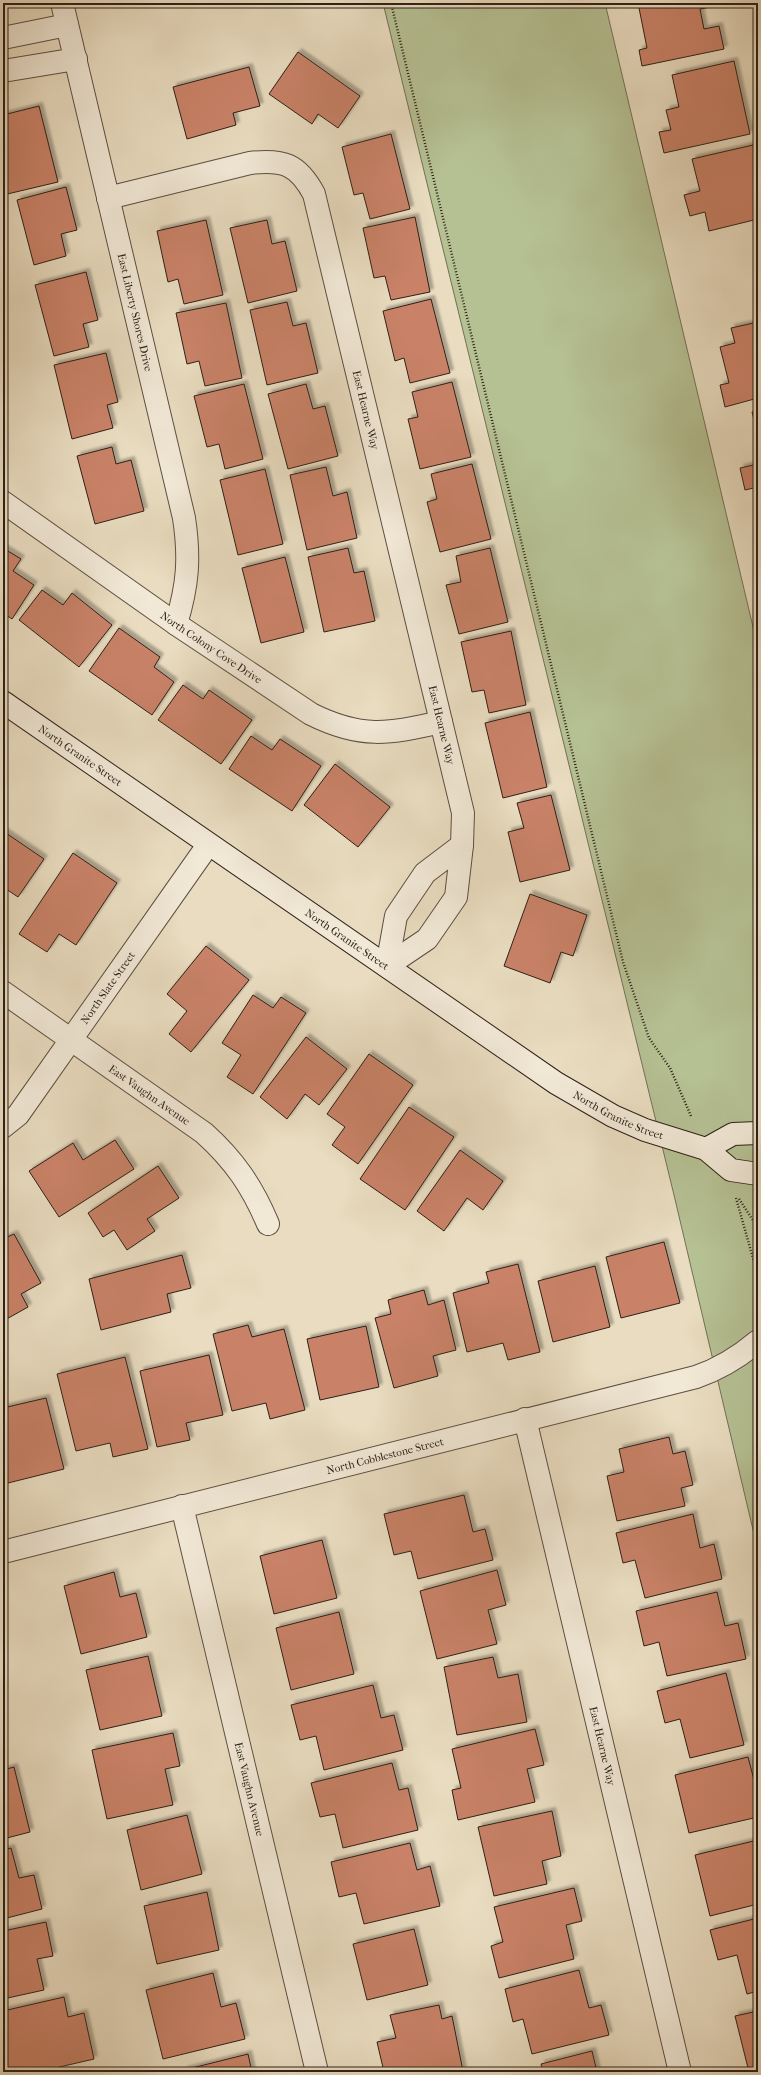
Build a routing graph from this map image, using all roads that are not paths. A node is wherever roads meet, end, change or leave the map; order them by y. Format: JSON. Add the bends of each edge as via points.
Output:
{"nodes":[{"id":1,"x":62,"y":3,"type":"edge"},
{"id":2,"x":67,"y":24,"type":"junction"},
{"id":3,"x":3,"y":38,"type":"edge"},
{"id":4,"x":76,"y":58,"type":"junction"},
{"id":5,"x":3,"y":71,"type":"edge"},
{"id":6,"x":108,"y":198,"type":"junction"},
{"id":7,"x":3,"y":502,"type":"edge"},
{"id":8,"x":176,"y":624,"type":"junction"},
{"id":9,"x":3,"y":702,"type":"edge"},
{"id":10,"x":441,"y":722,"type":"junction"},
{"id":11,"x":208,"y":845,"type":"junction"},
{"id":12,"x":462,"y":845,"type":"junction"},
{"id":13,"x":387,"y":966,"type":"junction"},
{"id":14,"x":3,"y":992,"type":"edge"},
{"id":15,"x":73,"y":1040,"type":"junction"},
{"id":16,"x":3,"y":1126,"type":"edge"},
{"id":17,"x":758,"y":1133,"type":"edge"},
{"id":18,"x":706,"y":1149,"type":"junction"},
{"id":19,"x":758,"y":1174,"type":"edge"},
{"id":20,"x":268,"y":1224,"type":"dead end"},
{"id":21,"x":758,"y":1341,"type":"edge"},
{"id":22,"x":525,"y":1419,"type":"junction"},
{"id":23,"x":182,"y":1506,"type":"junction"},
{"id":24,"x":3,"y":1552,"type":"edge"},
{"id":25,"x":316,"y":2072,"type":"edge"},
{"id":26,"x":680,"y":2072,"type":"edge"}],
"edges":[{"from":1,"to":2,"type":"street","name":"East Liberty Shores Drive"},
{"from":2,"to":3,"type":"street"},
{"from":2,"to":4,"type":"street","name":"East Liberty Shores Drive"},
{"from":4,"to":5,"type":"street"},
{"from":4,"to":6,"type":"street","name":"East Liberty Shores Drive"},
{"from":6,"to":8,"type":"street","name":"East Liberty Shores Drive","via":[[184,518],[188,545],[188,574]]},
{"from":6,"to":10,"type":"street","name":"East Hearne Way","via":[[265,161],[294,167],[306,179],[319,209]]},
{"from":7,"to":8,"type":"street","name":"North Colony Cove Drive"},
{"from":8,"to":10,"type":"street","name":"North Colony Cove Drive","via":[[310,714],[331,724],[377,733],[400,732]]},
{"from":9,"to":11,"type":"street","name":"North Granite Street"},
{"from":10,"to":12,"type":"street","name":"East Hearne Way","via":[[463,813]]},
{"from":11,"to":13,"type":"street","name":"North Granite Street"},
{"from":11,"to":15,"type":"street","name":"North Slate Street"},
{"from":12,"to":13,"type":"street","via":[[425,873],[396,916]]},
{"from":12,"to":13,"type":"street","name":"East Hearne Way","via":[[456,897],[428,939]]},
{"from":13,"to":18,"type":"street","name":"North Granite Street","via":[[584,1100],[644,1130]]},
{"from":14,"to":15,"type":"street","name":"East Vaughn Avenue"},
{"from":15,"to":16,"type":"street","name":"North Slate Street","via":[[18,1115]]},
{"from":15,"to":20,"type":"street","name":"East Vaughn Avenue","via":[[204,1133],[224,1151],[257,1198]]},
{"from":17,"to":18,"type":"street","via":[[733,1134]]},
{"from":18,"to":19,"type":"street","name":"North Granite Street","via":[[732,1170]]},
{"from":21,"to":22,"type":"street","name":"North Cobblestone Street","via":[[718,1369],[696,1377]]},
{"from":22,"to":23,"type":"street","name":"North Cobblestone Street"},
{"from":22,"to":26,"type":"street","name":"East Hearne Way"},
{"from":23,"to":24,"type":"street","name":"North Cobblestone Street"},
{"from":23,"to":25,"type":"street","name":"East Vaughn Avenue"}]}
